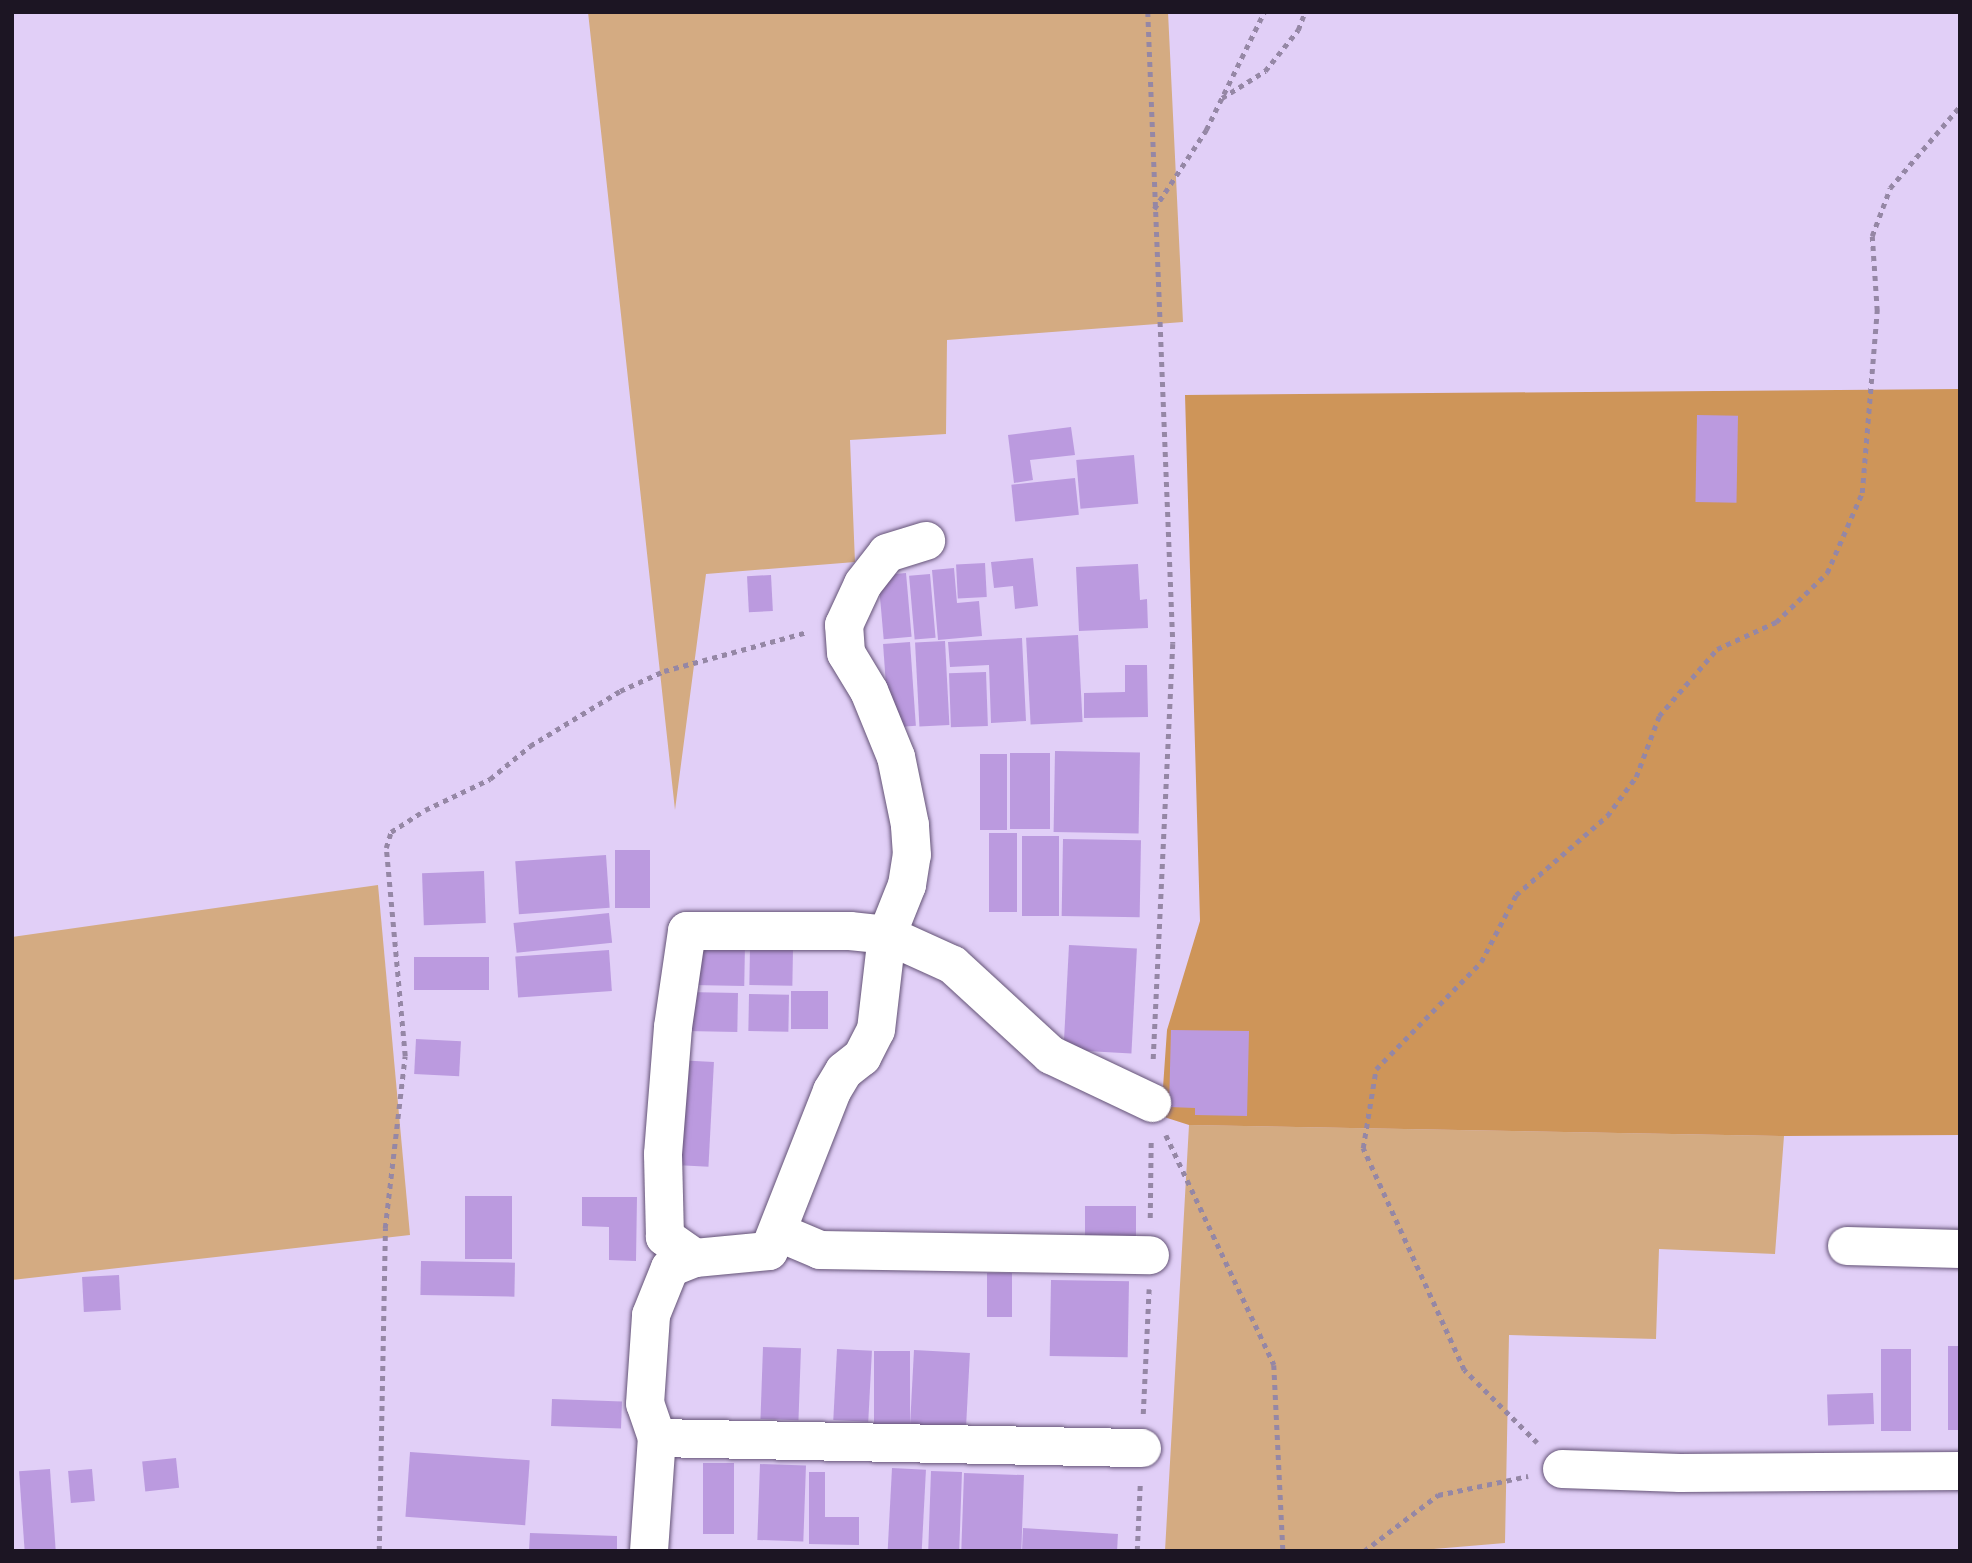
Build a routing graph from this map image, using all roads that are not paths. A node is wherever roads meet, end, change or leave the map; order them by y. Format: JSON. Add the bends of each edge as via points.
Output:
{"nodes":[{"id":1,"x":926,"y":541,"type":"dead end"},
{"id":2,"x":887,"y":935,"type":"junction"},
{"id":3,"x":1152,"y":1103,"type":"road end"},
{"id":4,"x":780,"y":1233,"type":"junction"},
{"id":5,"x":1847,"y":1246,"type":"dead end"},
{"id":6,"x":1960,"y":1249,"type":"edge"},
{"id":7,"x":1150,"y":1255,"type":"road end"},
{"id":8,"x":695,"y":1258,"type":"junction"},
{"id":9,"x":657,"y":1438,"type":"junction"},
{"id":10,"x":1142,"y":1448,"type":"road end"},
{"id":11,"x":1562,"y":1469,"type":"road end"},
{"id":12,"x":1960,"y":1471,"type":"edge"},
{"id":13,"x":649,"y":1551,"type":"edge"}],
"edges":[{"from":1,"to":2,"type":"street","via":[[887,553],[863,584],[844,625],[846,653],[869,691],[896,757],[910,825],[907,885]]},
{"from":2,"to":3,"type":"street","via":[[953,965],[1051,1055]]},
{"from":2,"to":4,"type":"street","via":[[876,1030],[862,1057],[844,1071],[832,1091]]},
{"from":2,"to":8,"type":"street","via":[[687,931],[673,1027],[663,1153],[665,1237]]},
{"from":4,"to":7,"type":"street","via":[[820,1250]]},
{"from":4,"to":8,"type":"street","via":[[769,1251]]},
{"from":5,"to":6,"type":"street"},
{"from":8,"to":9,"type":"street","via":[[670,1268],[651,1315],[645,1404]]},
{"from":9,"to":10,"type":"street"},
{"from":9,"to":13,"type":"street"},
{"from":11,"to":12,"type":"street","via":[[1680,1474]]}]}
